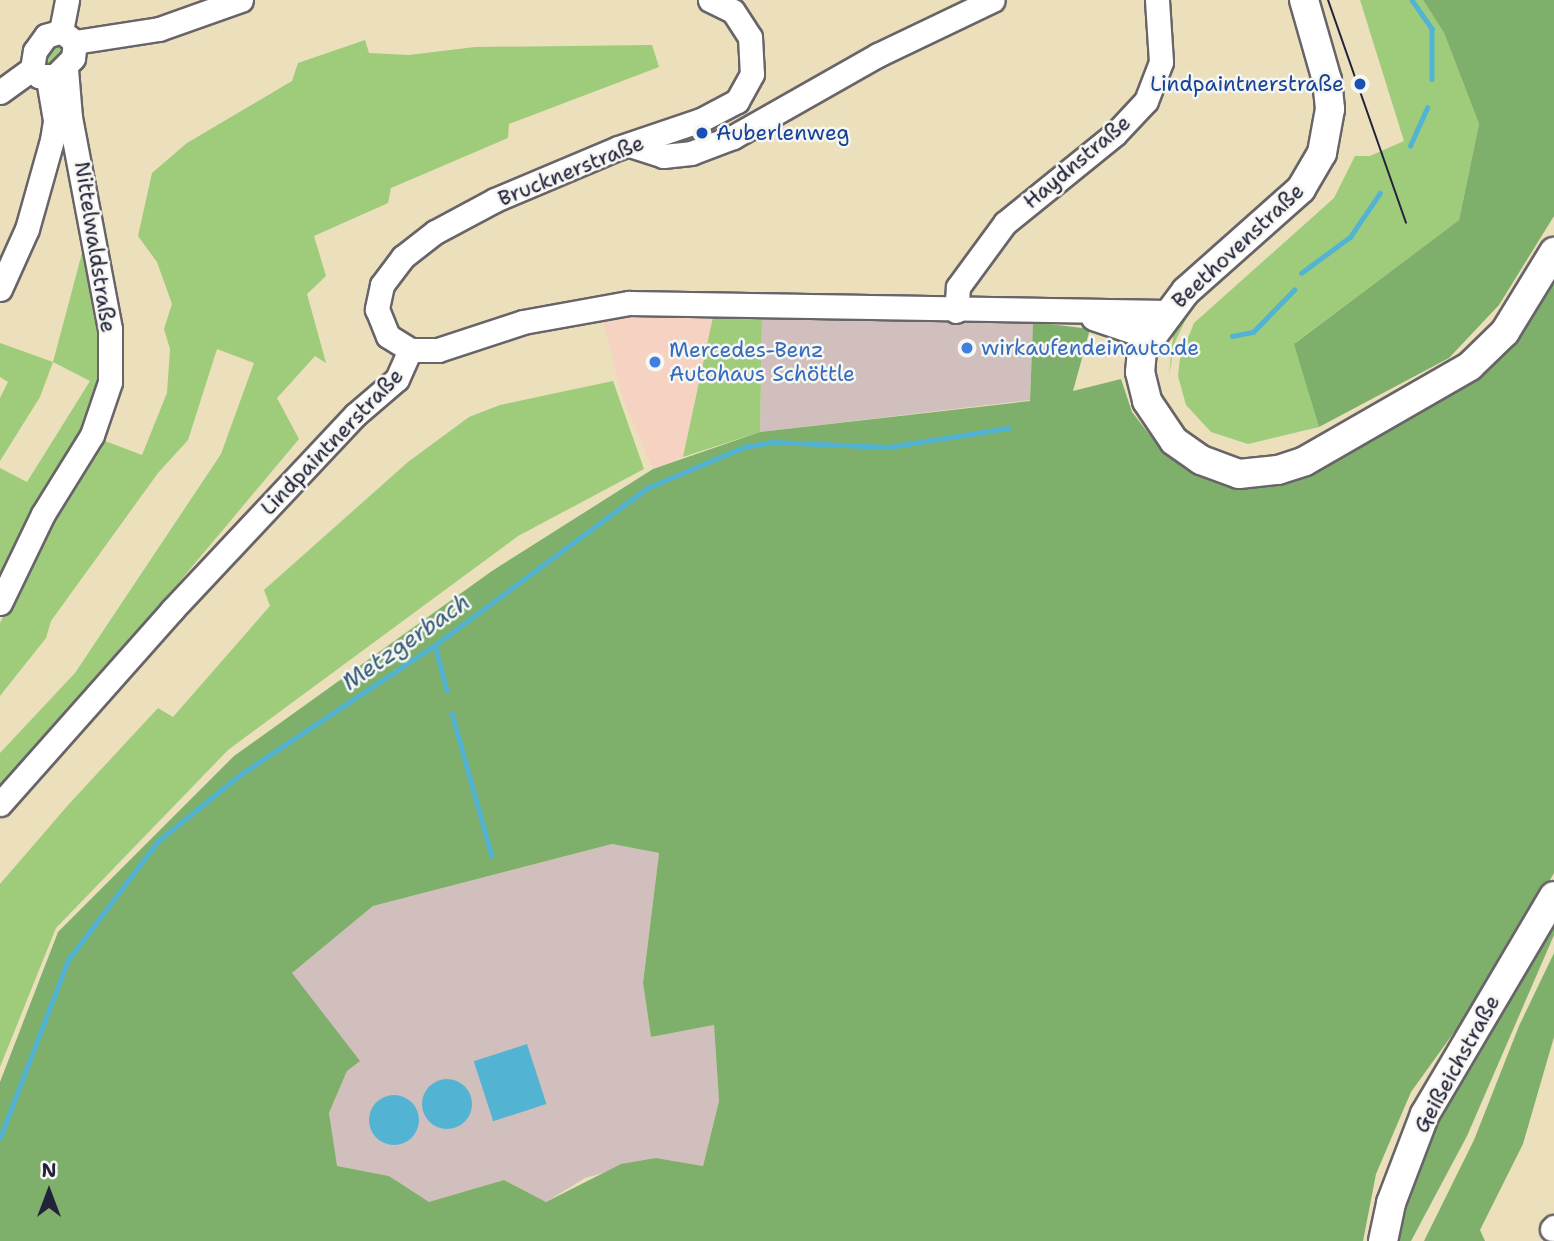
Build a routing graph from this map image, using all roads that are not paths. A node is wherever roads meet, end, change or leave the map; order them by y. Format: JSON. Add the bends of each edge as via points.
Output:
{"nodes":[{"id":1,"x":67,"y":0,"type":"edge"},
{"id":2,"x":241,"y":0,"type":"edge"},
{"id":3,"x":993,"y":0,"type":"edge"},
{"id":4,"x":1157,"y":0,"type":"edge"},
{"id":5,"x":1304,"y":0,"type":"edge"},
{"id":6,"x":717,"y":1,"type":"edge"},
{"id":7,"x":68,"y":37,"type":"junction"},
{"id":8,"x":49,"y":72,"type":"junction"},
{"id":9,"x":0,"y":92,"type":"edge"},
{"id":10,"x":63,"y":119,"type":"junction"},
{"id":11,"x":633,"y":146,"type":"junction"},
{"id":12,"x":1554,"y":252,"type":"edge"},
{"id":13,"x":0,"y":289,"type":"edge"},
{"id":14,"x":956,"y":310,"type":"junction"},
{"id":15,"x":1068,"y":313,"type":"junction"},
{"id":16,"x":1152,"y":331,"type":"junction"},
{"id":17,"x":410,"y":350,"type":"junction"},
{"id":18,"x":0,"y":603,"type":"edge"},
{"id":19,"x":0,"y":804,"type":"edge"},
{"id":20,"x":1554,"y":896,"type":"edge"},
{"id":21,"x":1383,"y":1241,"type":"edge"}],
"edges":[{"from":1,"to":7,"type":"street"},
{"from":2,"to":7,"type":"street","via":[[159,29]]},
{"from":3,"to":11,"type":"street","via":[[878,55],[733,137],[691,153],[663,156]]},
{"from":4,"to":14,"type":"street","name":"Haydnstraße","via":[[1161,62],[1146,102],[1115,134],[1006,223],[958,287]]},
{"from":5,"to":16,"type":"main road","name":"Beethovenstraße","via":[[1328,90],[1329,119],[1322,153],[1301,189]]},
{"from":6,"to":11,"type":"street","name":"Brucknerstraße","via":[[733,11],[750,37],[753,56],[746,88],[726,108]]},
{"from":7,"to":8,"type":"street"},
{"from":7,"to":8,"type":"street","via":[[41,41]]},
{"from":8,"to":9,"type":"street"},
{"from":8,"to":10,"type":"street","name":"Nittelwaldstraße"},
{"from":10,"to":13,"type":"street","via":[[27,229]]},
{"from":10,"to":18,"type":"street","name":"Nittelwaldstraße","via":[[110,329],[110,382],[92,435],[43,514]]},
{"from":11,"to":17,"type":"street","name":"Brucknerstraße","via":[[618,148],[495,200],[435,232],[403,257],[382,285],[377,309],[388,337]]},
{"from":12,"to":16,"type":"main road","via":[[1505,332],[1470,366],[1340,439],[1253,460],[1228,457],[1196,442],[1163,403]]},
{"from":14,"to":15,"type":"street","name":"Lindpaintnerstraße"},
{"from":14,"to":17,"type":"street","name":"Lindpaintnerstraße","via":[[605,304],[523,321],[438,350]]},
{"from":15,"to":16,"type":"street","name":"Lindpaintnerstraße"},
{"from":15,"to":16,"type":"street","name":"Lindpaintnerstraße"},
{"from":17,"to":19,"type":"street","name":"Lindpaintnerstraße","via":[[397,379],[355,415],[172,610]]},
{"from":20,"to":21,"type":"main road","name":"Geißeichstraße","via":[[1425,1114],[1391,1203]]}]}
